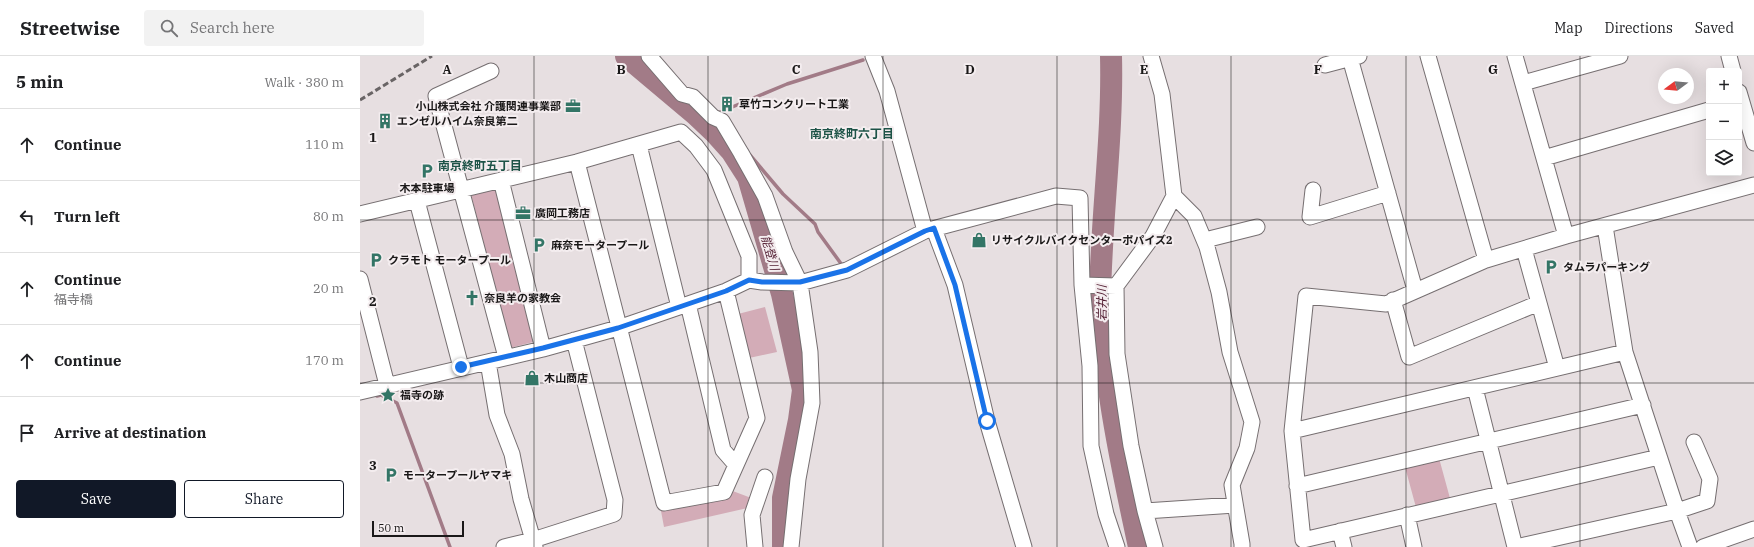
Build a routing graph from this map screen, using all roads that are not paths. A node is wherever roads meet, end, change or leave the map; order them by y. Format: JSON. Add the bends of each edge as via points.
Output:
{"nodes":[{"id":1,"x":649,"y":56,"type":"edge"},
{"id":2,"x":873,"y":56,"type":"edge"},
{"id":3,"x":1151,"y":56,"type":"edge"},
{"id":4,"x":1428,"y":56,"type":"edge"},
{"id":5,"x":1515,"y":56,"type":"edge"},
{"id":6,"x":1620,"y":56,"type":"edge"},
{"id":7,"x":1728,"y":56,"type":"edge"},
{"id":8,"x":1354,"y":57,"type":"edge"},
{"id":9,"x":1325,"y":65,"type":"dead end"},
{"id":10,"x":1732,"y":68,"type":"edge"},
{"id":11,"x":491,"y":71,"type":"dead end"},
{"id":12,"x":1523,"y":83,"type":"junction"},
{"id":13,"x":1742,"y":104,"type":"edge"},
{"id":14,"x":1706,"y":111,"type":"edge"},
{"id":15,"x":1754,"y":143,"type":"edge"},
{"id":16,"x":639,"y":145,"type":"junction"},
{"id":17,"x":1544,"y":158,"type":"junction"},
{"id":18,"x":577,"y":162,"type":"junction"},
{"id":19,"x":501,"y":180,"type":"junction"},
{"id":20,"x":1754,"y":185,"type":"edge"},
{"id":21,"x":461,"y":189,"type":"junction"},
{"id":22,"x":1314,"y":190,"type":"dead end"},
{"id":23,"x":1388,"y":193,"type":"junction"},
{"id":24,"x":1174,"y":196,"type":"junction"},
{"id":25,"x":417,"y":201,"type":"junction"},
{"id":26,"x":360,"y":214,"type":"edge"},
{"id":27,"x":1605,"y":226,"type":"junction"},
{"id":28,"x":1257,"y":227,"type":"dead end"},
{"id":29,"x":929,"y":230,"type":"junction"},
{"id":30,"x":1566,"y":236,"type":"junction"},
{"id":31,"x":1205,"y":240,"type":"junction"},
{"id":32,"x":1524,"y":249,"type":"junction"},
{"id":33,"x":1486,"y":260,"type":"junction"},
{"id":34,"x":360,"y":279,"type":"edge"},
{"id":35,"x":755,"y":281,"type":"junction"},
{"id":36,"x":796,"y":282,"type":"junction"},
{"id":37,"x":1085,"y":285,"type":"junction"},
{"id":38,"x":1114,"y":286,"type":"junction"},
{"id":39,"x":1415,"y":290,"type":"junction"},
{"id":40,"x":726,"y":291,"type":"junction"},
{"id":41,"x":1393,"y":300,"type":"junction"},
{"id":42,"x":1539,"y":303,"type":"junction"},
{"id":43,"x":683,"y":306,"type":"junction"},
{"id":44,"x":618,"y":328,"type":"junction"},
{"id":45,"x":574,"y":340,"type":"junction"},
{"id":46,"x":543,"y":348,"type":"junction"},
{"id":47,"x":1625,"y":352,"type":"junction"},
{"id":48,"x":506,"y":357,"type":"junction"},
{"id":49,"x":488,"y":362,"type":"junction"},
{"id":50,"x":461,"y":367,"type":"junction"},
{"id":51,"x":1557,"y":368,"type":"junction"},
{"id":52,"x":387,"y":385,"type":"junction"},
{"id":53,"x":1476,"y":388,"type":"junction"},
{"id":54,"x":360,"y":392,"type":"edge"},
{"id":55,"x":1642,"y":404,"type":"junction"},
{"id":56,"x":1292,"y":432,"type":"junction"},
{"id":57,"x":1488,"y":441,"type":"junction"},
{"id":58,"x":1694,"y":442,"type":"dead end"},
{"id":59,"x":1659,"y":457,"type":"junction"},
{"id":60,"x":736,"y":466,"type":"junction"},
{"id":61,"x":765,"y":477,"type":"dead end"},
{"id":62,"x":1297,"y":486,"type":"junction"},
{"id":63,"x":1502,"y":494,"type":"junction"},
{"id":64,"x":1236,"y":505,"type":"junction"},
{"id":65,"x":1145,"y":511,"type":"junction"},
{"id":66,"x":1677,"y":511,"type":"junction"},
{"id":67,"x":1407,"y":516,"type":"junction"},
{"id":68,"x":1754,"y":529,"type":"edge"},
{"id":69,"x":1340,"y":531,"type":"junction"},
{"id":70,"x":534,"y":544,"type":"edge"},
{"id":71,"x":504,"y":547,"type":"edge"},
{"id":72,"x":755,"y":547,"type":"edge"},
{"id":73,"x":791,"y":547,"type":"edge"},
{"id":74,"x":1024,"y":547,"type":"edge"},
{"id":75,"x":1117,"y":547,"type":"edge"},
{"id":76,"x":1155,"y":547,"type":"edge"},
{"id":77,"x":1242,"y":547,"type":"edge"},
{"id":78,"x":1344,"y":547,"type":"edge"},
{"id":79,"x":1414,"y":547,"type":"edge"},
{"id":80,"x":1515,"y":547,"type":"edge"},
{"id":81,"x":1690,"y":547,"type":"edge"},
{"id":82,"x":1703,"y":547,"type":"edge"}],
"edges":[{"from":1,"to":36,"type":"street","via":[[682,94],[693,97],[713,117],[722,121],[765,196]]},
{"from":2,"to":29,"type":"street","via":[[888,91]]},
{"from":3,"to":24,"type":"street","via":[[1162,94]]},
{"from":4,"to":33,"type":"street"},
{"from":5,"to":12,"type":"street"},
{"from":6,"to":12,"type":"street"},
{"from":7,"to":10,"type":"street"},
{"from":8,"to":9,"type":"street"},
{"from":8,"to":23,"type":"street"},
{"from":11,"to":21,"type":"street","via":[[436,96]]},
{"from":12,"to":17,"type":"street"},
{"from":13,"to":15,"type":"street"},
{"from":14,"to":17,"type":"street"},
{"from":16,"to":18,"type":"street"},
{"from":16,"to":35,"type":"street","via":[[681,132],[696,146],[714,170],[749,256]]},
{"from":16,"to":43,"type":"street"},
{"from":17,"to":30,"type":"street"},
{"from":18,"to":19,"type":"street"},
{"from":18,"to":44,"type":"street"},
{"from":19,"to":21,"type":"street"},
{"from":19,"to":46,"type":"street"},
{"from":20,"to":27,"type":"street"},
{"from":21,"to":25,"type":"street"},
{"from":21,"to":48,"type":"street"},
{"from":22,"to":23,"type":"street","via":[[1310,217]]},
{"from":23,"to":39,"type":"street"},
{"from":24,"to":31,"type":"street","via":[[1194,216]]},
{"from":24,"to":38,"type":"street","via":[[1153,236]]},
{"from":25,"to":26,"type":"street"},
{"from":25,"to":50,"type":"street"},
{"from":27,"to":30,"type":"street"},
{"from":27,"to":47,"type":"street"},
{"from":28,"to":31,"type":"street"},
{"from":29,"to":36,"type":"street","via":[[847,270]]},
{"from":29,"to":37,"type":"street","via":[[1056,196],[1080,198]]},
{"from":29,"to":74,"type":"street","via":[[955,285],[987,421]]},
{"from":30,"to":32,"type":"street"},
{"from":31,"to":64,"type":"street","via":[[1219,292],[1230,352],[1252,422],[1247,448],[1232,485]]},
{"from":32,"to":33,"type":"street"},
{"from":32,"to":42,"type":"street"},
{"from":33,"to":39,"type":"street"},
{"from":34,"to":52,"type":"street"},
{"from":35,"to":36,"type":"street"},
{"from":35,"to":40,"type":"street"},
{"from":36,"to":73,"type":"street","via":[[810,352],[812,403],[798,479]]},
{"from":37,"to":38,"type":"street"},
{"from":37,"to":75,"type":"street","via":[[1091,446],[1106,514]]},
{"from":38,"to":65,"type":"street","via":[[1118,354],[1130,446]]},
{"from":39,"to":41,"type":"street"},
{"from":40,"to":43,"type":"street"},
{"from":40,"to":60,"type":"street","via":[[757,418]]},
{"from":41,"to":42,"type":"street","via":[[1409,357]]},
{"from":41,"to":56,"type":"street","via":[[1386,304],[1306,296]]},
{"from":42,"to":51,"type":"street"},
{"from":43,"to":44,"type":"street"},
{"from":43,"to":60,"type":"street","via":[[723,450]]},
{"from":44,"to":45,"type":"street"},
{"from":44,"to":60,"type":"street","via":[[664,503],[724,492]]},
{"from":45,"to":46,"type":"street"},
{"from":45,"to":70,"type":"street","via":[[614,500],[614,514]]},
{"from":46,"to":48,"type":"street"},
{"from":47,"to":51,"type":"street"},
{"from":47,"to":55,"type":"street"},
{"from":48,"to":49,"type":"street"},
{"from":49,"to":50,"type":"street"},
{"from":49,"to":70,"type":"street","via":[[497,415],[512,454]]},
{"from":50,"to":52,"type":"street"},
{"from":51,"to":53,"type":"street"},
{"from":52,"to":54,"type":"street"},
{"from":53,"to":56,"type":"street"},
{"from":53,"to":57,"type":"street"},
{"from":55,"to":57,"type":"street"},
{"from":55,"to":59,"type":"street"},
{"from":56,"to":62,"type":"street"},
{"from":57,"to":62,"type":"street"},
{"from":57,"to":63,"type":"street"},
{"from":58,"to":66,"type":"street","via":[[1710,479],[1707,501]]},
{"from":59,"to":63,"type":"street"},
{"from":59,"to":66,"type":"street"},
{"from":61,"to":72,"type":"street","via":[[752,515]]},
{"from":62,"to":69,"type":"street","via":[[1303,540]]},
{"from":63,"to":67,"type":"street"},
{"from":63,"to":80,"type":"street"},
{"from":64,"to":65,"type":"street"},
{"from":64,"to":77,"type":"street"},
{"from":65,"to":76,"type":"street"},
{"from":66,"to":80,"type":"street"},
{"from":66,"to":81,"type":"street"},
{"from":67,"to":69,"type":"street"},
{"from":67,"to":79,"type":"street"},
{"from":68,"to":82,"type":"street"},
{"from":69,"to":78,"type":"street"},
{"from":70,"to":71,"type":"street"}]}
